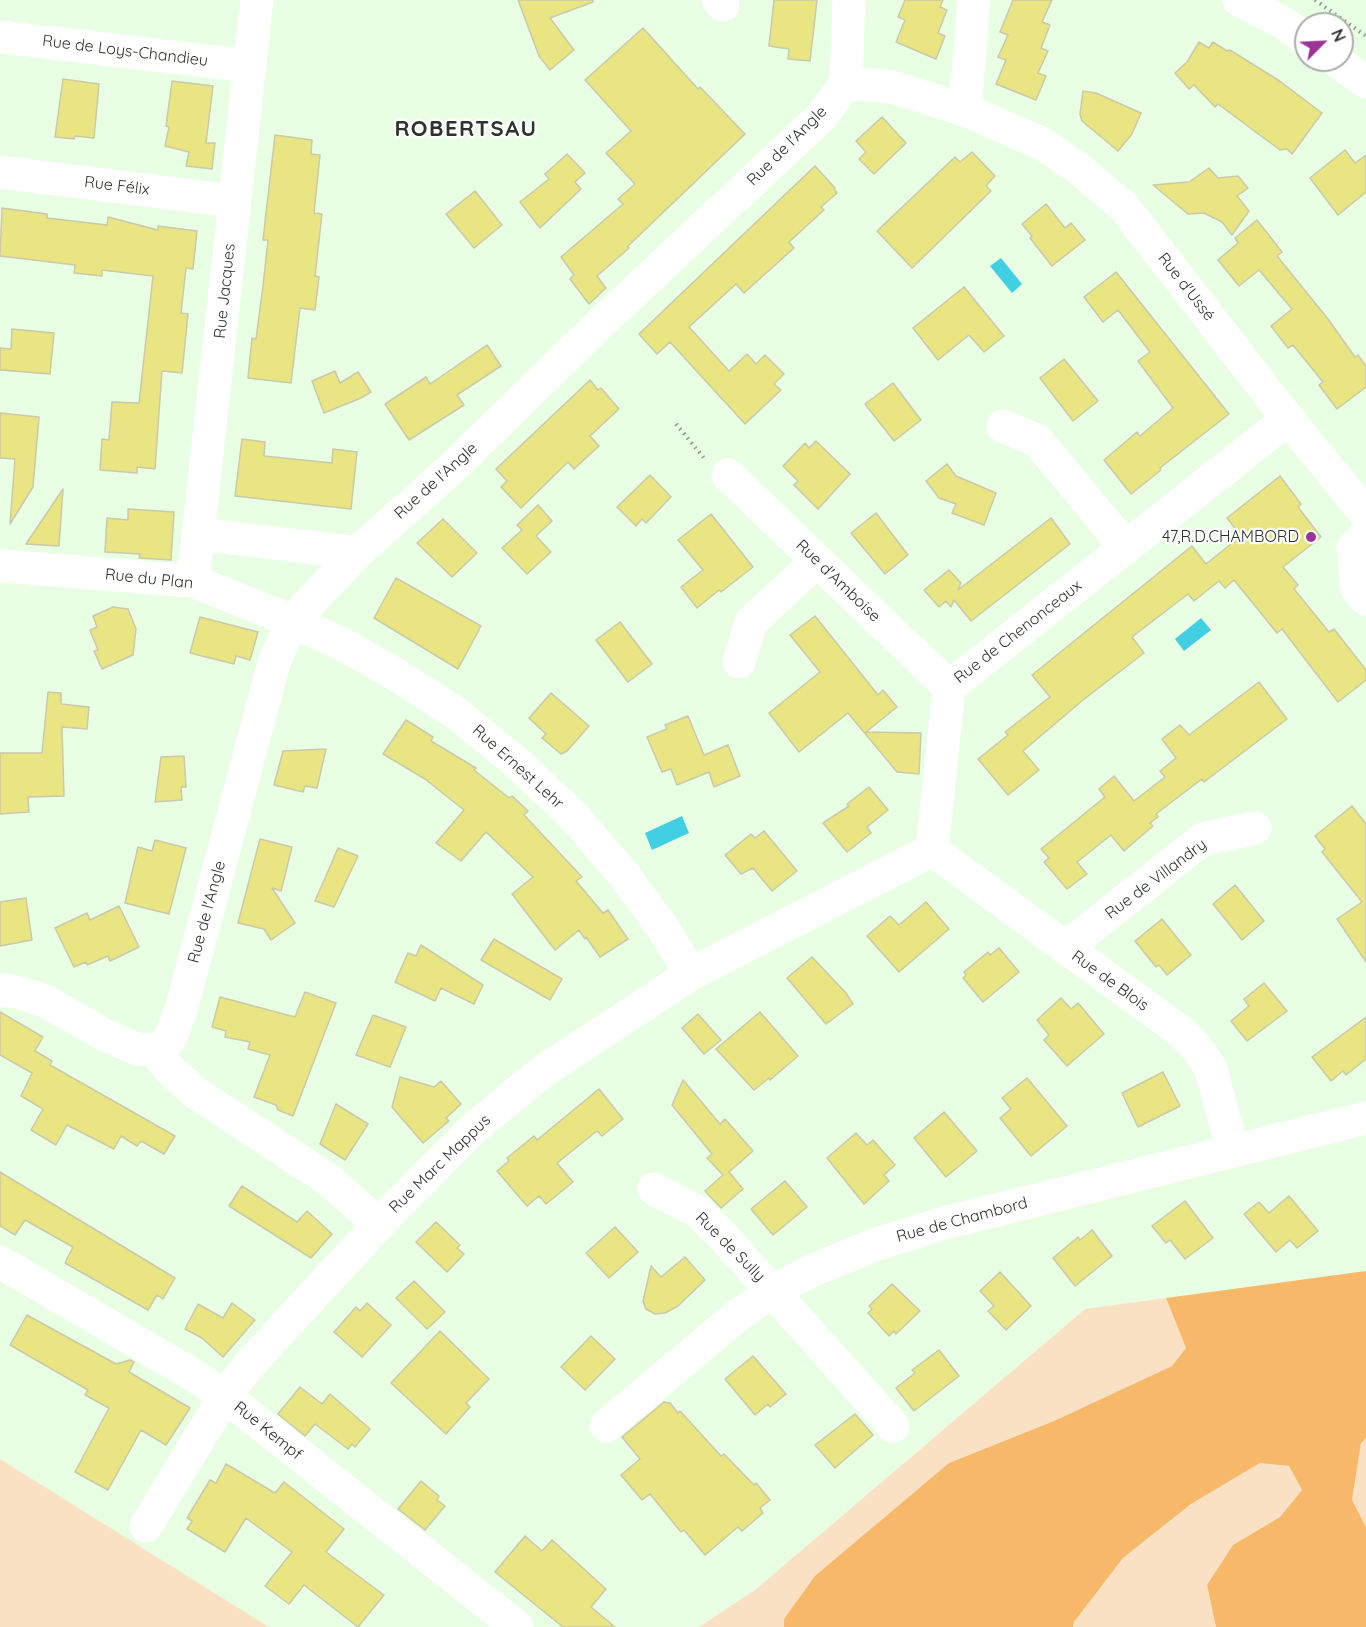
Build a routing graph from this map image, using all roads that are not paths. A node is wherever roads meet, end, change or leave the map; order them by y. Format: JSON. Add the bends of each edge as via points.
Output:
{"nodes":[{"id":1,"x":257,"y":0,"type":"edge"},
{"id":2,"x":849,"y":0,"type":"edge"},
{"id":3,"x":974,"y":0,"type":"edge"},
{"id":4,"x":1239,"y":0,"type":"edge"},
{"id":5,"x":1294,"y":30,"type":"edge"},
{"id":6,"x":0,"y":37,"type":"edge"},
{"id":7,"x":250,"y":66,"type":"junction"},
{"id":8,"x":1352,"y":72,"type":"edge"},
{"id":9,"x":1366,"y":82,"type":"edge"},
{"id":10,"x":846,"y":83,"type":"junction"},
{"id":11,"x":965,"y":110,"type":"junction"},
{"id":12,"x":0,"y":172,"type":"edge"},
{"id":13,"x":234,"y":201,"type":"junction"},
{"id":14,"x":1288,"y":419,"type":"junction"},
{"id":15,"x":1003,"y":426,"type":"dead end"},
{"id":16,"x":728,"y":475,"type":"road end"},
{"id":17,"x":1366,"y":514,"type":"edge"},
{"id":18,"x":199,"y":534,"type":"junction"},
{"id":19,"x":1366,"y":535,"type":"edge"},
{"id":20,"x":1126,"y":548,"type":"junction"},
{"id":21,"x":357,"y":553,"type":"junction"},
{"id":22,"x":817,"y":561,"type":"junction"},
{"id":23,"x":0,"y":566,"type":"edge"},
{"id":24,"x":193,"y":581,"type":"junction"},
{"id":25,"x":1366,"y":599,"type":"edge"},
{"id":26,"x":292,"y":621,"type":"junction"},
{"id":27,"x":739,"y":662,"type":"dead end"},
{"id":28,"x":949,"y":687,"type":"junction"},
{"id":29,"x":1255,"y":828,"type":"dead end"},
{"id":30,"x":932,"y":850,"type":"junction"},
{"id":31,"x":1065,"y":948,"type":"junction"},
{"id":32,"x":691,"y":974,"type":"junction"},
{"id":33,"x":0,"y":990,"type":"edge"},
{"id":34,"x":155,"y":1050,"type":"junction"},
{"id":35,"x":1366,"y":1118,"type":"edge"},
{"id":36,"x":1233,"y":1151,"type":"junction"},
{"id":37,"x":654,"y":1189,"type":"dead end"},
{"id":38,"x":379,"y":1224,"type":"junction"},
{"id":39,"x":0,"y":1262,"type":"edge"},
{"id":40,"x":773,"y":1291,"type":"junction"},
{"id":41,"x":225,"y":1396,"type":"junction"},
{"id":42,"x":606,"y":1426,"type":"dead end"},
{"id":43,"x":893,"y":1426,"type":"dead end"},
{"id":44,"x":146,"y":1526,"type":"dead end"},
{"id":45,"x":517,"y":1627,"type":"edge"}],
"edges":[{"from":1,"to":7,"type":"street","name":"Rue Jacques"},
{"from":2,"to":10,"type":"street"},
{"from":3,"to":11,"type":"street"},
{"from":4,"to":5,"type":"street"},
{"from":6,"to":7,"type":"street","name":"Rue de Loys-Chandieu"},
{"from":7,"to":13,"type":"street","name":"Rue Jacques"},
{"from":8,"to":9,"type":"street"},
{"from":10,"to":11,"type":"street","name":"Rue d'Ussé","via":[[892,87]]},
{"from":10,"to":21,"type":"street","name":"Rue de l'Angle","via":[[821,117],[452,468]]},
{"from":11,"to":14,"type":"street","name":"Rue d'Ussé","via":[[1043,144],[1124,207]]},
{"from":12,"to":13,"type":"street","name":"Rue Félix"},
{"from":13,"to":18,"type":"street","name":"Rue Jacques"},
{"from":14,"to":17,"type":"street","name":"Rue d'Ussé"},
{"from":14,"to":20,"type":"street","name":"Rue de Chenonceaux"},
{"from":15,"to":20,"type":"street","via":[[1038,441]]},
{"from":16,"to":22,"type":"street","name":"Rue d'Amboise"},
{"from":18,"to":21,"type":"street"},
{"from":18,"to":24,"type":"street","name":"Rue Jacques"},
{"from":19,"to":25,"type":"street","via":[[1353,548],[1357,589]]},
{"from":20,"to":28,"type":"street","name":"Rue de Chenonceaux"},
{"from":21,"to":26,"type":"street","name":"Rue de l'Angle"},
{"from":22,"to":27,"type":"street","via":[[751,622]]},
{"from":22,"to":28,"type":"street","name":"Rue d'Amboise"},
{"from":23,"to":24,"type":"street","name":"Rue du Plan"},
{"from":24,"to":26,"type":"street","name":"Rue du Plan"},
{"from":26,"to":32,"type":"street","name":"Rue Ernest Lehr","via":[[369,659],[456,713],[522,767],[576,819],[625,876]]},
{"from":26,"to":34,"type":"street","name":"Rue de l'Angle","via":[[274,663],[181,1010],[169,1041]]},
{"from":28,"to":30,"type":"street","name":"Rue de Chenonceaux"},
{"from":29,"to":31,"type":"street","name":"Rue de Villandry","via":[[1203,839]]},
{"from":30,"to":31,"type":"street","name":"Rue de Blois"},
{"from":30,"to":32,"type":"street"},
{"from":31,"to":36,"type":"street","name":"Rue de Blois","via":[[1180,1031],[1196,1047],[1211,1069]]},
{"from":32,"to":38,"type":"street","name":"Rue Marc Mappus","via":[[542,1072],[473,1129]]},
{"from":33,"to":34,"type":"street","via":[[43,1000],[105,1035],[137,1049]]},
{"from":34,"to":38,"type":"street","via":[[196,1094],[326,1178]]},
{"from":35,"to":36,"type":"street","name":"Rue de Chambord"},
{"from":36,"to":40,"type":"street","name":"Rue de Chambord","via":[[944,1223],[874,1245]]},
{"from":37,"to":40,"type":"street","name":"Rue de Sully","via":[[698,1212]]},
{"from":38,"to":41,"type":"street","name":"Rue Marc Mappus"},
{"from":39,"to":41,"type":"street","name":"Rue Kempf"},
{"from":40,"to":42,"type":"street","name":"Rue de Chambord","via":[[708,1338]]},
{"from":40,"to":43,"type":"street","name":"Rue de Sully"},
{"from":41,"to":44,"type":"street","name":"Rue Marc Mappus"},
{"from":41,"to":45,"type":"street","name":"Rue Kempf"}]}
